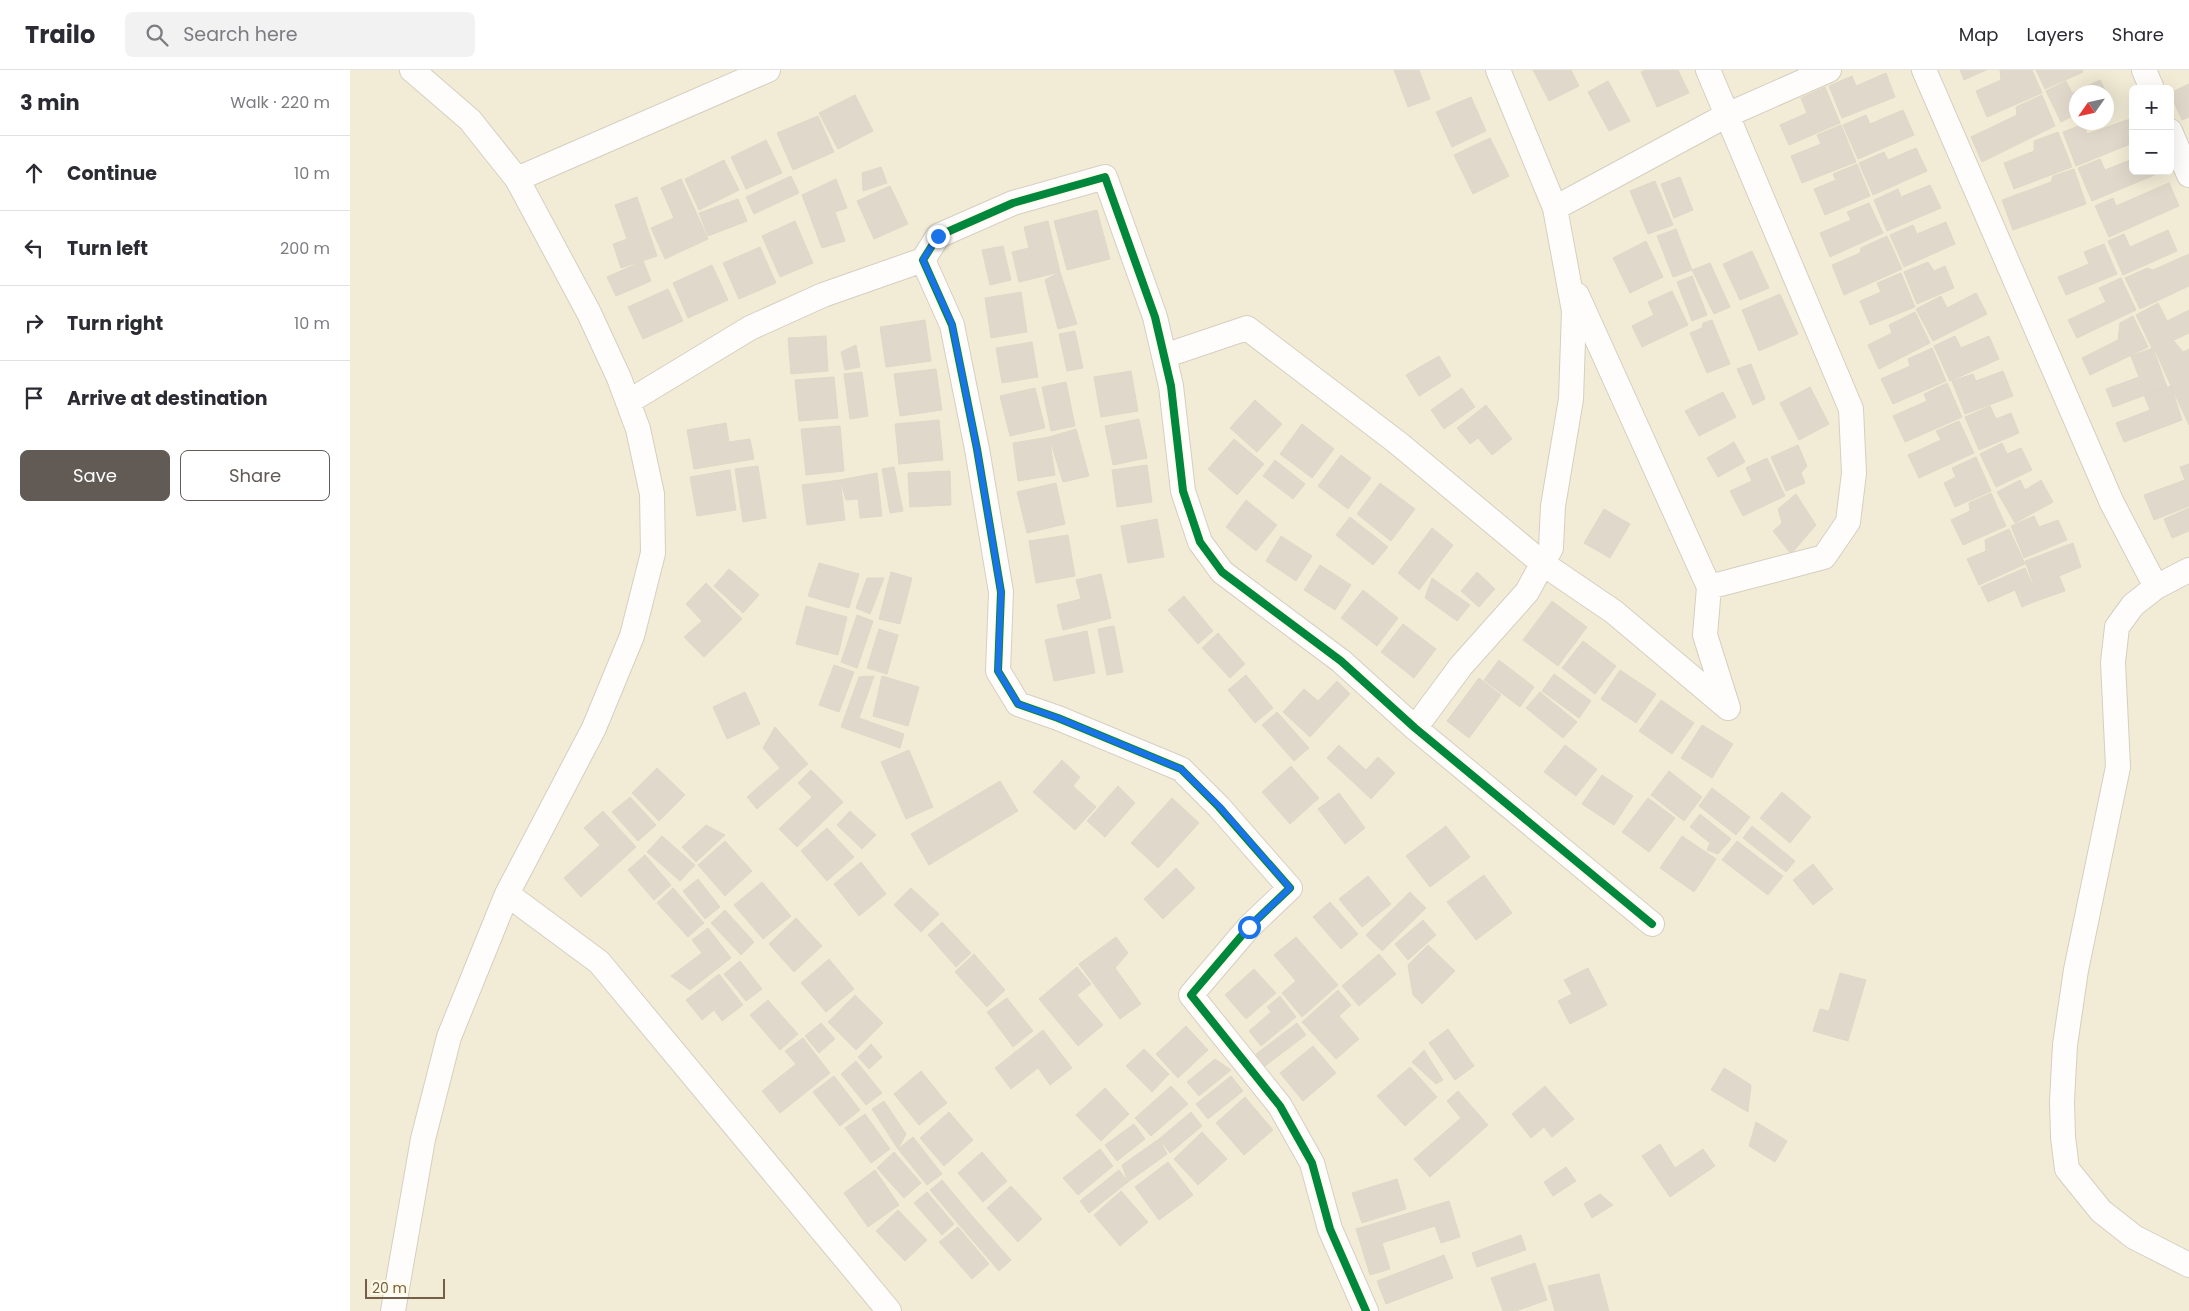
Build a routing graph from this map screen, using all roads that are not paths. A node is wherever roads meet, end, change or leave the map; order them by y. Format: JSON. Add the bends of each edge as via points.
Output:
{"nodes":[{"id":1,"x":412,"y":70,"type":"edge"},
{"id":2,"x":768,"y":70,"type":"edge"},
{"id":3,"x":1498,"y":70,"type":"edge"},
{"id":4,"x":1708,"y":70,"type":"edge"},
{"id":5,"x":1829,"y":70,"type":"edge"},
{"id":6,"x":1924,"y":70,"type":"edge"},
{"id":7,"x":2144,"y":70,"type":"edge"},
{"id":8,"x":732,"y":76,"type":"edge"},
{"id":9,"x":2150,"y":85,"type":"edge"},
{"id":10,"x":1727,"y":115,"type":"junction"},
{"id":11,"x":2174,"y":140,"type":"edge"},
{"id":12,"x":2189,"y":175,"type":"edge"},
{"id":13,"x":517,"y":179,"type":"junction"},
{"id":14,"x":1555,"y":208,"type":"junction"},
{"id":15,"x":923,"y":260,"type":"junction"},
{"id":16,"x":1568,"y":276,"type":"junction"},
{"id":17,"x":1164,"y":356,"type":"junction"},
{"id":18,"x":628,"y":402,"type":"junction"},
{"id":19,"x":1542,"y":563,"type":"junction"},
{"id":20,"x":2189,"y":570,"type":"edge"},
{"id":21,"x":1709,"y":587,"type":"junction"},
{"id":22,"x":2156,"y":587,"type":"junction"},
{"id":23,"x":1415,"y":728,"type":"junction"},
{"id":24,"x":508,"y":894,"type":"junction"},
{"id":25,"x":1652,"y":924,"type":"dead end"},
{"id":26,"x":2189,"y":1266,"type":"edge"},
{"id":27,"x":393,"y":1311,"type":"edge"},
{"id":28,"x":890,"y":1311,"type":"edge"},
{"id":29,"x":1366,"y":1311,"type":"edge"}],
"edges":[{"from":1,"to":13,"type":"street","via":[[470,120]]},
{"from":2,"to":8,"type":"street"},
{"from":3,"to":14,"type":"street"},
{"from":4,"to":10,"type":"street"},
{"from":5,"to":10,"type":"street"},
{"from":6,"to":22,"type":"street","via":[[2112,503]]},
{"from":7,"to":9,"type":"street"},
{"from":8,"to":13,"type":"street"},
{"from":10,"to":14,"type":"street"},
{"from":10,"to":21,"type":"street","via":[[1851,409],[1854,473],[1848,522],[1824,556]]},
{"from":11,"to":12,"type":"street"},
{"from":13,"to":18,"type":"street","via":[[589,313]]},
{"from":14,"to":16,"type":"street"},
{"from":15,"to":17,"type":"street","via":[[938,236],[1013,202],[1105,176],[1155,317]]},
{"from":15,"to":18,"type":"street","via":[[823,295],[750,328]]},
{"from":15,"to":29,"type":"street","via":[[952,324],[977,449],[1001,592],[998,671],[1018,704],[1181,769],[1219,806],[1290,888],[1249,927],[1191,995],[1280,1106],[1312,1163],[1330,1229]]},
{"from":16,"to":19,"type":"street","via":[[1574,311],[1571,399],[1553,506],[1551,548]]},
{"from":16,"to":21,"type":"street"},
{"from":17,"to":19,"type":"street","via":[[1247,328],[1398,444]]},
{"from":17,"to":23,"type":"street","via":[[1171,386],[1183,491],[1200,542],[1222,572],[1341,661]]},
{"from":18,"to":24,"type":"street","via":[[638,429],[652,494],[651,562],[632,636],[594,728]]},
{"from":19,"to":21,"type":"street","via":[[1614,612],[1728,708],[1705,635]]},
{"from":19,"to":23,"type":"street","via":[[1527,592],[1461,666]]},
{"from":20,"to":22,"type":"street"},
{"from":22,"to":26,"type":"street","via":[[2133,605],[2117,627],[2113,662],[2118,767],[2069,1017],[2063,1073],[2063,1137],[2067,1169],[2101,1211],[2134,1237]]},
{"from":23,"to":25,"type":"street"},
{"from":24,"to":27,"type":"street","via":[[449,1037],[423,1139]]},
{"from":24,"to":28,"type":"street","via":[[599,962]]}]}
